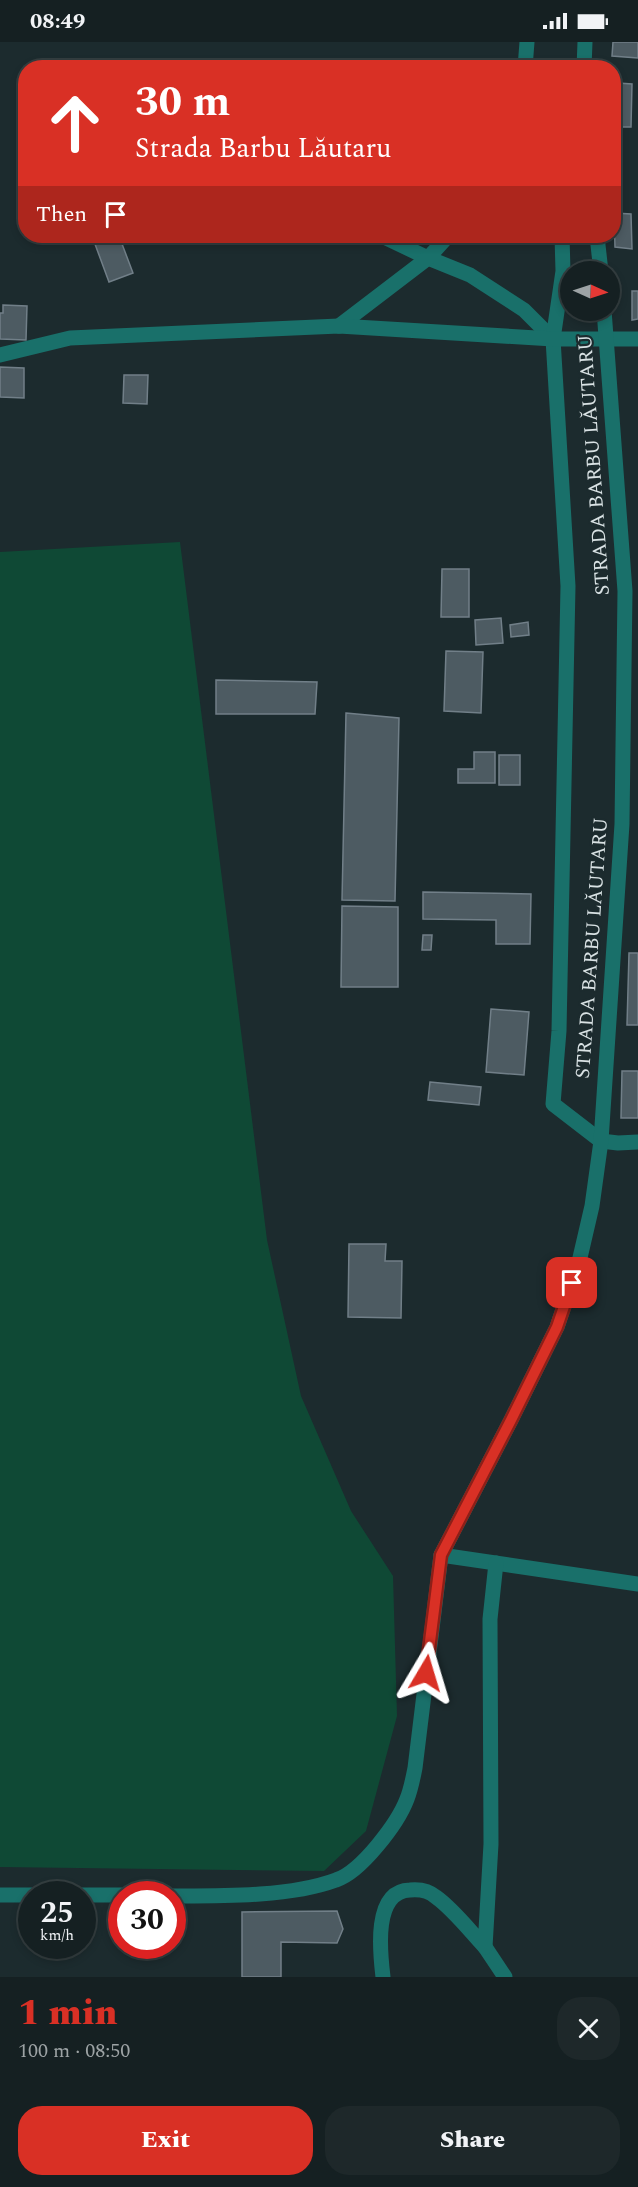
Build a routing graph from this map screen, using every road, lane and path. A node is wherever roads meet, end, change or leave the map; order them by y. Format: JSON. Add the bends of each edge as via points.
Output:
{"nodes":[{"id":1,"x":526,"y":42,"type":"edge"},
{"id":2,"x":585,"y":42,"type":"edge"},
{"id":3,"x":525,"y":60,"type":"edge"},
{"id":4,"x":584,"y":60,"type":"edge"},
{"id":5,"x":397,"y":243,"type":"edge"},
{"id":6,"x":442,"y":243,"type":"edge"},
{"id":7,"x":562,"y":243,"type":"edge"},
{"id":8,"x":598,"y":243,"type":"edge"},
{"id":9,"x":428,"y":258,"type":"junction"},
{"id":10,"x":600,"y":261,"type":"edge"},
{"id":11,"x":605,"y":321,"type":"edge"},
{"id":12,"x":339,"y":326,"type":"junction"},
{"id":13,"x":553,"y":339,"type":"junction"},
{"id":14,"x":638,"y":339,"type":"edge"},
{"id":15,"x":607,"y":340,"type":"junction"},
{"id":16,"x":0,"y":355,"type":"edge"},
{"id":17,"x":601,"y":1140,"type":"junction"},
{"id":18,"x":638,"y":1142,"type":"edge"},
{"id":19,"x":441,"y":1555,"type":"junction"},
{"id":20,"x":496,"y":1563,"type":"junction"},
{"id":21,"x":638,"y":1584,"type":"edge"},
{"id":22,"x":0,"y":1895,"type":"edge"},
{"id":23,"x":18,"y":1895,"type":"edge"},
{"id":24,"x":186,"y":1896,"type":"edge"},
{"id":25,"x":485,"y":1947,"type":"junction"},
{"id":26,"x":504,"y":1976,"type":"edge"},
{"id":27,"x":383,"y":1977,"type":"edge"}],
"edges":[{"from":1,"to":3,"type":"street"},
{"from":2,"to":4,"type":"street"},
{"from":5,"to":9,"type":"street"},
{"from":6,"to":9,"type":"street"},
{"from":7,"to":13,"type":"street","via":[[563,271]]},
{"from":8,"to":10,"type":"street"},
{"from":9,"to":12,"type":"street"},
{"from":9,"to":13,"type":"street","via":[[470,275],[524,310]]},
{"from":11,"to":15,"type":"street","name":"STRADA BARBU LĂUTARU"},
{"from":12,"to":13,"type":"street"},
{"from":12,"to":16,"type":"street","via":[[70,338]]},
{"from":13,"to":15,"type":"street"},
{"from":13,"to":17,"type":"street","via":[[568,586],[559,1031],[553,1104]]},
{"from":14,"to":15,"type":"street"},
{"from":15,"to":17,"type":"street","name":"STRADA BARBU LĂUTARU","via":[[625,591],[622,824]]},
{"from":17,"to":18,"type":"street"},
{"from":17,"to":19,"type":"street","name":"STRADA BARBU LĂUTARU","via":[[579,1262],[557,1327]]},
{"from":19,"to":20,"type":"street"},
{"from":19,"to":24,"type":"street","via":[[415,1768],[407,1799],[389,1830],[362,1864],[338,1880],[286,1891]]},
{"from":20,"to":21,"type":"street"},
{"from":20,"to":25,"type":"street","via":[[490,1619],[491,1844]]},
{"from":22,"to":23,"type":"street"},
{"from":25,"to":26,"type":"street"},
{"from":25,"to":27,"type":"street","via":[[437,1897],[425,1890],[399,1892],[382,1915]]}]}
